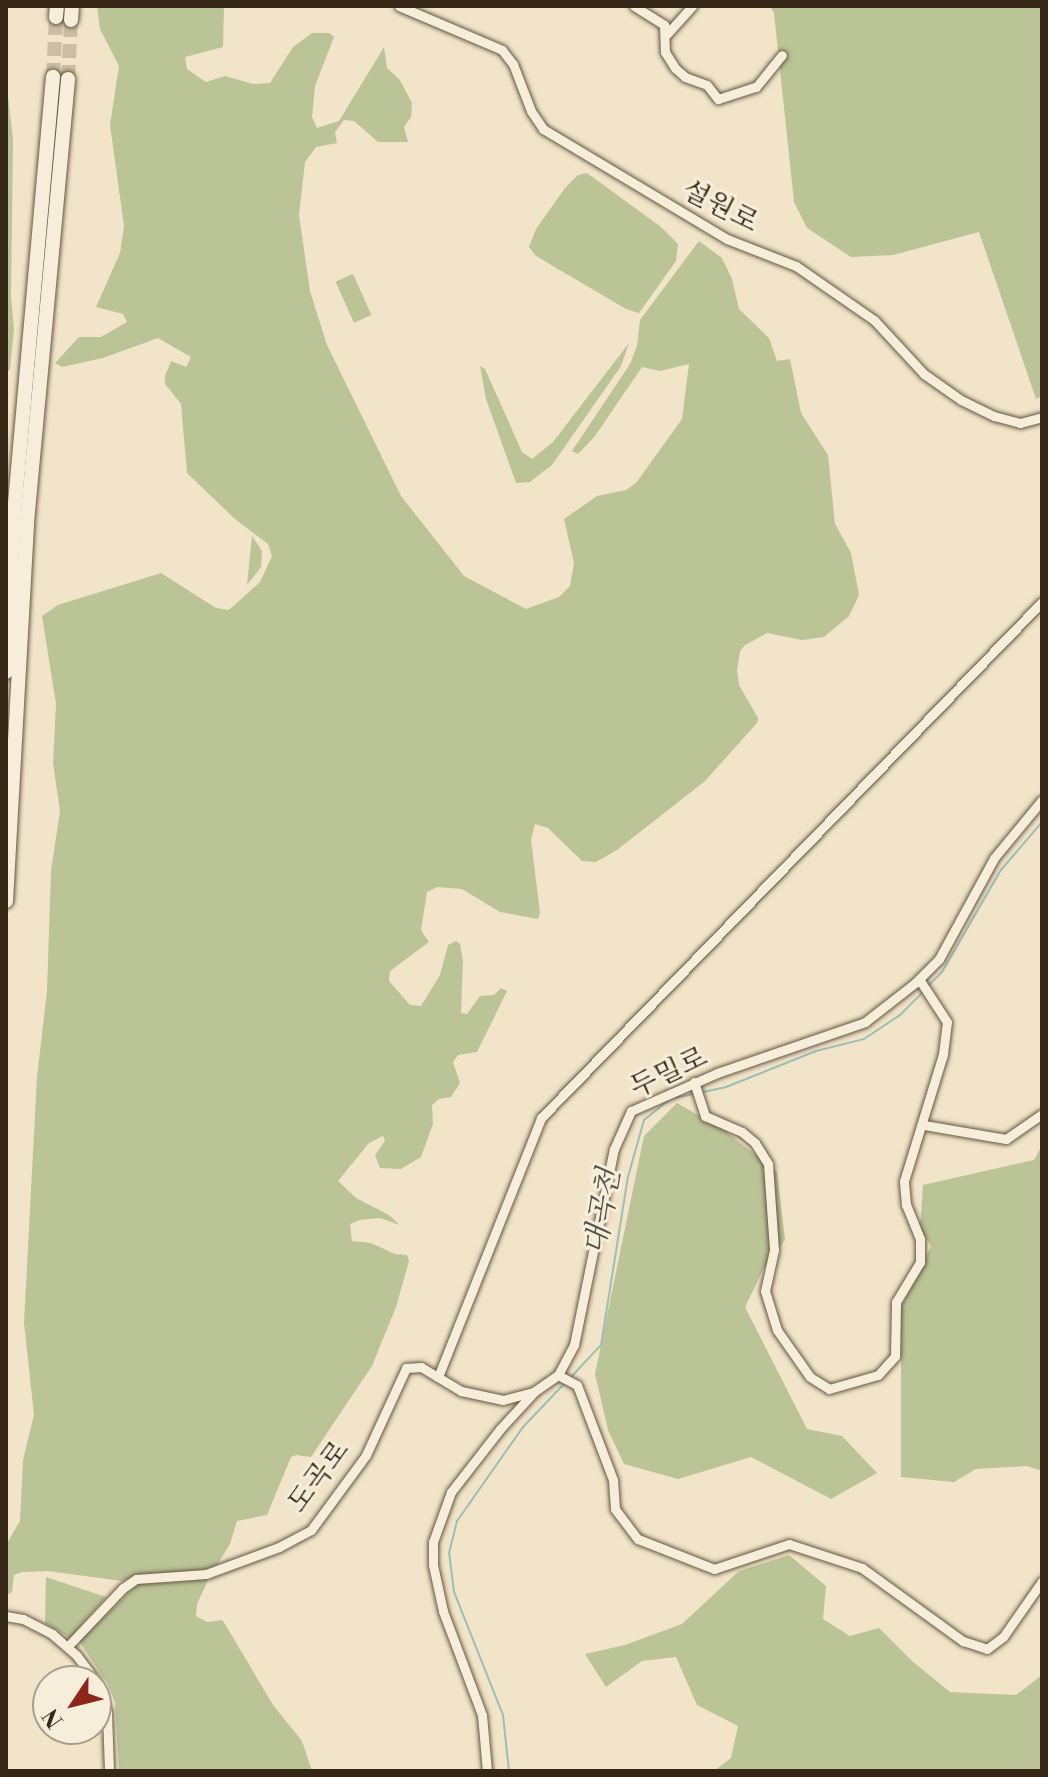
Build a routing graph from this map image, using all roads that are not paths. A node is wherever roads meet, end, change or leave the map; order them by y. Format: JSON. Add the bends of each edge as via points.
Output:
{"nodes":[{"id":1,"x":399,"y":6,"type":"edge"},
{"id":2,"x":634,"y":6,"type":"edge"},
{"id":3,"x":692,"y":6,"type":"edge"},
{"id":4,"x":667,"y":34,"type":"junction"},
{"id":5,"x":782,"y":55,"type":"dead end"},
{"id":6,"x":1042,"y":417,"type":"edge"},
{"id":7,"x":1042,"y":602,"type":"edge"},
{"id":8,"x":6,"y":672,"type":"edge"},
{"id":9,"x":1042,"y":800,"type":"edge"},
{"id":10,"x":6,"y":901,"type":"edge"},
{"id":11,"x":920,"y":982,"type":"junction"},
{"id":12,"x":695,"y":1085,"type":"junction"},
{"id":13,"x":1042,"y":1114,"type":"edge"},
{"id":14,"x":924,"y":1125,"type":"junction"},
{"id":15,"x":560,"y":1376,"type":"junction"},
{"id":16,"x":438,"y":1377,"type":"junction"},
{"id":17,"x":535,"y":1391,"type":"junction"},
{"id":18,"x":1042,"y":1581,"type":"edge"},
{"id":19,"x":6,"y":1616,"type":"edge"},
{"id":20,"x":68,"y":1646,"type":"junction"},
{"id":21,"x":83,"y":1665,"type":"edge"},
{"id":22,"x":108,"y":1745,"type":"edge"},
{"id":23,"x":109,"y":1771,"type":"edge"},
{"id":24,"x":487,"y":1771,"type":"edge"}],
"edges":[{"from":1,"to":6,"type":"street","name":"설원로","via":[[502,50],[543,129],[727,239],[796,266],[874,320],[924,374],[961,400],[1020,423]]},
{"from":2,"to":4,"type":"street","via":[[664,25]]},
{"from":3,"to":4,"type":"street"},
{"from":4,"to":5,"type":"street","via":[[665,52],[675,68],[707,85],[720,100],[756,87]]},
{"from":7,"to":16,"type":"street","via":[[541,1118]]},
{"from":8,"to":10,"type":"street","via":[[14,514],[61,78],[27,522]]},
{"from":9,"to":11,"type":"street","name":"두밀로","via":[[994,858],[939,959]]},
{"from":11,"to":12,"type":"street","name":"두밀로","via":[[865,1022]]},
{"from":11,"to":14,"type":"street","via":[[947,1022]]},
{"from":12,"to":14,"type":"street","via":[[705,1116],[742,1132],[764,1155],[774,1250],[766,1279],[768,1308],[810,1377],[829,1389],[878,1375],[895,1356],[896,1302],[920,1262],[904,1181]]},
{"from":12,"to":15,"type":"street","name":"두밀로","via":[[631,1111],[614,1149],[574,1345]]},
{"from":13,"to":14,"type":"street","via":[[1006,1139]]},
{"from":15,"to":17,"type":"street","name":"두밀로"},
{"from":15,"to":18,"type":"street","via":[[577,1385],[613,1480],[615,1509],[638,1539],[714,1569],[789,1544],[862,1568],[963,1641],[987,1649],[1003,1637]]},
{"from":16,"to":17,"type":"street","via":[[461,1391],[503,1400]]},
{"from":16,"to":20,"type":"street","name":"도곡로","via":[[421,1367],[406,1368],[366,1455],[311,1530],[198,1576],[129,1582]]},
{"from":17,"to":24,"type":"street","name":"두밀로","via":[[451,1492],[433,1542],[443,1611],[482,1715]]},
{"from":19,"to":20,"type":"street","via":[[42,1628]]},
{"from":20,"to":21,"type":"street"},
{"from":22,"to":23,"type":"street"}]}
